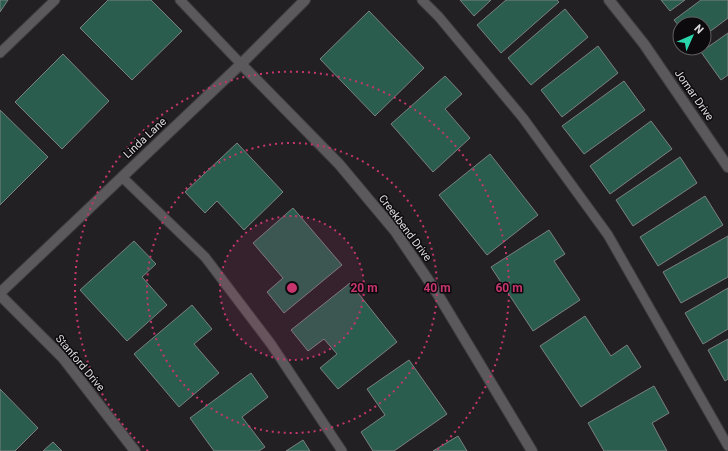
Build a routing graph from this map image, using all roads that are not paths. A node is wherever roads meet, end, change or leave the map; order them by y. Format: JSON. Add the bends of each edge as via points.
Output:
{"nodes":[{"id":1,"x":55,"y":0,"type":"edge"},
{"id":2,"x":180,"y":0,"type":"edge"},
{"id":3,"x":305,"y":0,"type":"edge"},
{"id":4,"x":422,"y":0,"type":"edge"},
{"id":5,"x":610,"y":0,"type":"edge"},
{"id":6,"x":0,"y":53,"type":"edge"},
{"id":7,"x":241,"y":64,"type":"junction"},
{"id":8,"x":728,"y":167,"type":"edge"},
{"id":9,"x":122,"y":177,"type":"junction"},
{"id":10,"x":0,"y":294,"type":"edge"},
{"id":11,"x":728,"y":446,"type":"edge"},
{"id":12,"x":135,"y":451,"type":"edge"},
{"id":13,"x":342,"y":451,"type":"edge"},
{"id":14,"x":532,"y":451,"type":"edge"}],
"edges":[{"from":1,"to":6,"type":"lane"},
{"from":2,"to":7,"type":"lane"},
{"from":3,"to":7,"type":"street","name":"Linda Lane"},
{"from":4,"to":11,"type":"lane","via":[[523,118],[608,235]]},
{"from":5,"to":8,"type":"street","name":"Jomar Drive","via":[[644,44]]},
{"from":7,"to":9,"type":"street","name":"Linda Lane"},
{"from":7,"to":14,"type":"street","name":"Creekbend Drive","via":[[339,164],[395,231],[437,293]]},
{"from":9,"to":10,"type":"street","name":"Linda Lane"},
{"from":9,"to":13,"type":"lane","via":[[205,257],[271,344]]},
{"from":10,"to":12,"type":"street","name":"Stanford Drive","via":[[63,358]]}]}
